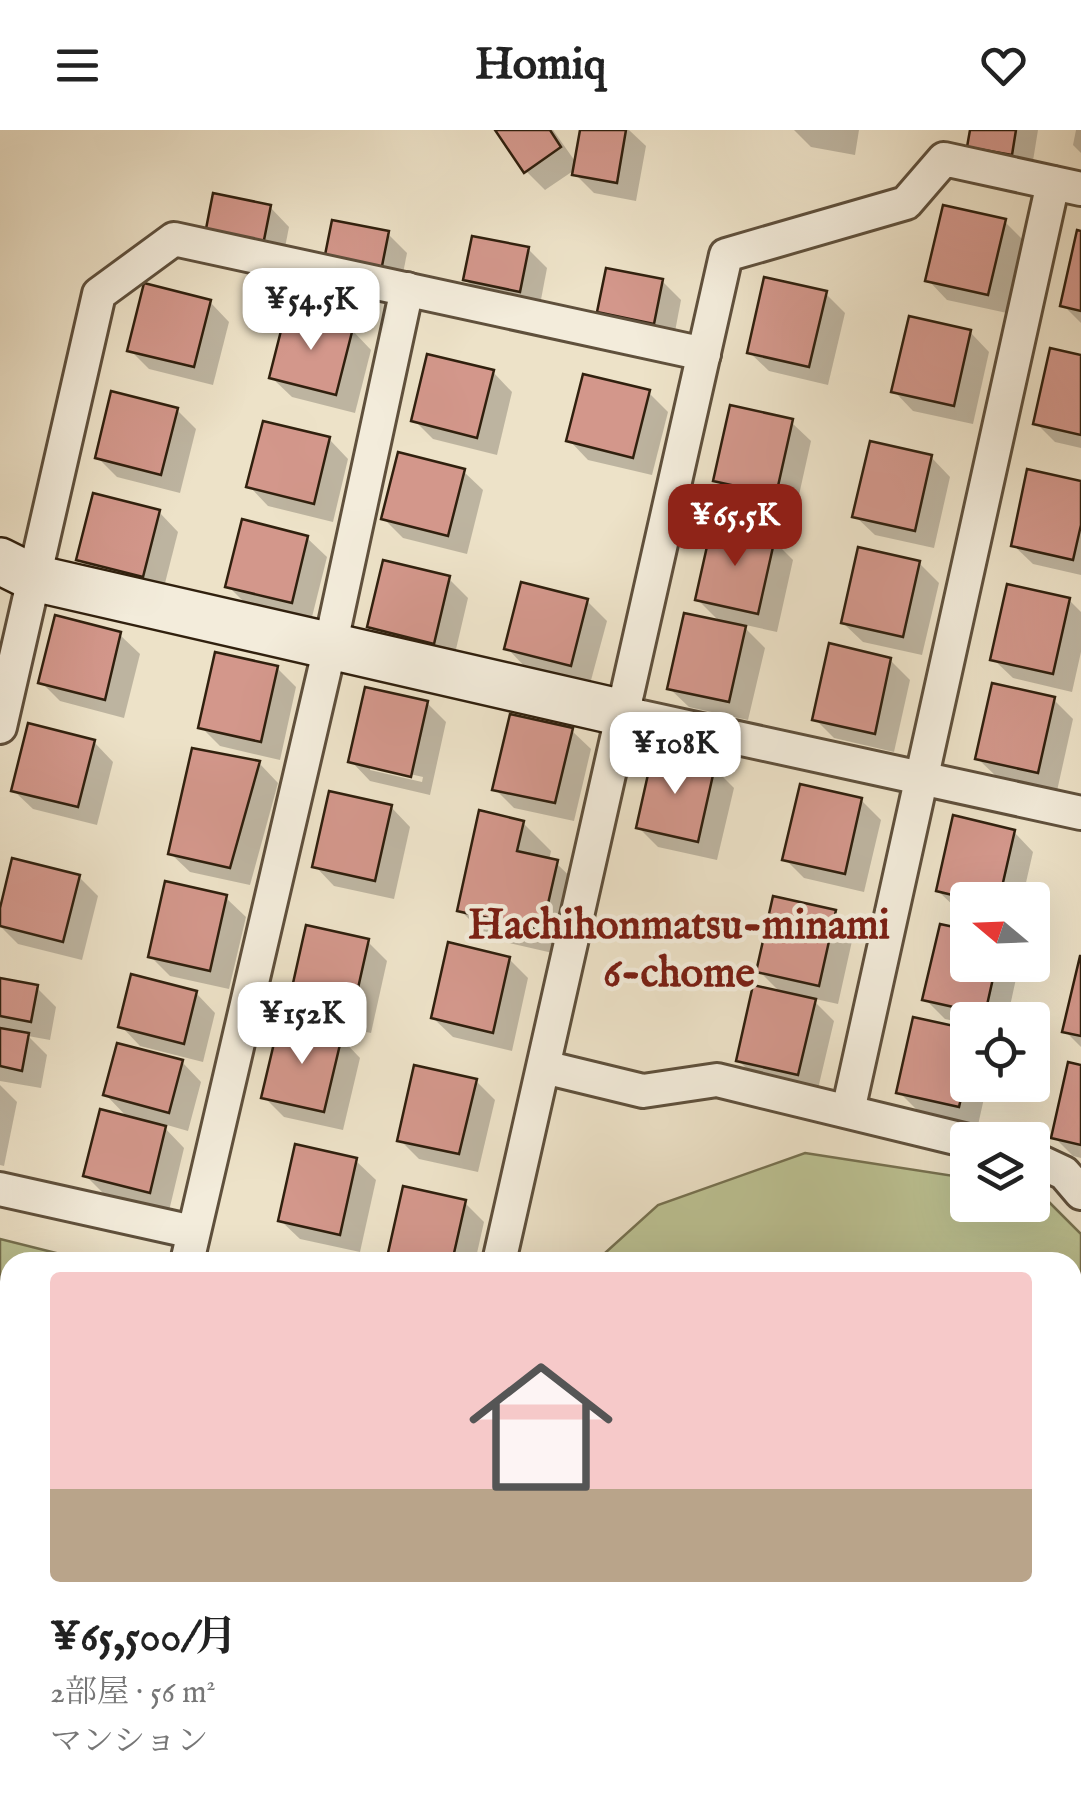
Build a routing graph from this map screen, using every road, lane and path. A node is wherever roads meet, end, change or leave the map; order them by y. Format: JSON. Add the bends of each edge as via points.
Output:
{"nodes":[{"id":1,"x":1067,"y":186,"type":"edge"},
{"id":2,"x":407,"y":289,"type":"junction"},
{"id":3,"x":704,"y":354,"type":"junction"},
{"id":4,"x":17,"y":570,"type":"edge"},
{"id":5,"x":330,"y":647,"type":"junction"},
{"id":6,"x":622,"y":713,"type":"junction"},
{"id":7,"x":0,"y":727,"type":"edge"},
{"id":8,"x":920,"y":775,"type":"junction"},
{"id":9,"x":1081,"y":812,"type":"edge"},
{"id":10,"x":544,"y":1068,"type":"junction"},
{"id":11,"x":848,"y":1111,"type":"junction"},
{"id":12,"x":950,"y":1136,"type":"edge"},
{"id":13,"x":1050,"y":1167,"type":"edge"},
{"id":14,"x":0,"y":1189,"type":"edge"},
{"id":15,"x":1081,"y":1193,"type":"edge"},
{"id":16,"x":190,"y":1247,"type":"edge"},
{"id":17,"x":501,"y":1252,"type":"edge"}],
"edges":[{"from":1,"to":3,"type":"street","via":[[944,160],[906,203],[726,256]]},
{"from":1,"to":8,"type":"street"},
{"from":2,"to":3,"type":"street"},
{"from":2,"to":4,"type":"street","via":[[174,238],[99,294]]},
{"from":2,"to":5,"type":"street"},
{"from":3,"to":6,"type":"street"},
{"from":4,"to":5,"type":"street"},
{"from":4,"to":7,"type":"street"},
{"from":5,"to":6,"type":"street"},
{"from":5,"to":16,"type":"street"},
{"from":6,"to":8,"type":"street"},
{"from":6,"to":10,"type":"street"},
{"from":8,"to":9,"type":"street"},
{"from":8,"to":11,"type":"street"},
{"from":10,"to":11,"type":"street","via":[[643,1091],[717,1080]]},
{"from":10,"to":17,"type":"street"},
{"from":11,"to":12,"type":"street"},
{"from":13,"to":15,"type":"street"},
{"from":14,"to":16,"type":"street"}]}
